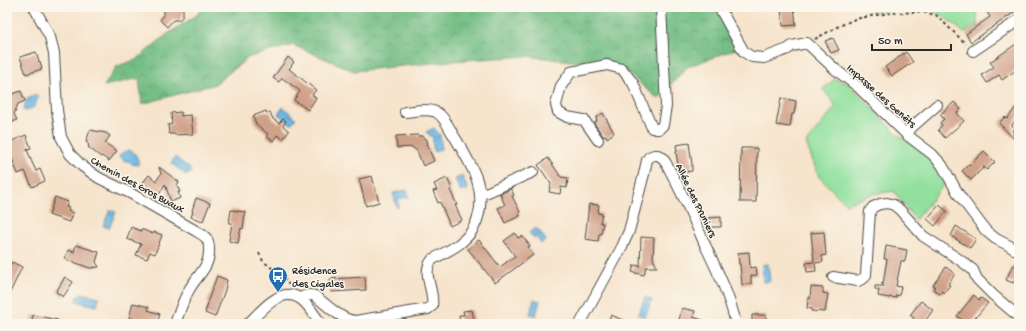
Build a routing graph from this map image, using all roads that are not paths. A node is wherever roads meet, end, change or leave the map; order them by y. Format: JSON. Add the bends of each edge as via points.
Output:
{"nodes":[{"id":1,"x":34,"y":7,"type":"edge"},
{"id":2,"x":661,"y":7,"type":"edge"},
{"id":3,"x":719,"y":7,"type":"edge"},
{"id":4,"x":1019,"y":20,"type":"edge"},
{"id":5,"x":973,"y":51,"type":"road end"},
{"id":6,"x":937,"y":105,"type":"dead end"},
{"id":7,"x":405,"y":112,"type":"dead end"},
{"id":8,"x":907,"y":134,"type":"junction"},
{"id":9,"x":598,"y":140,"type":"dead end"},
{"id":10,"x":533,"y":172,"type":"dead end"},
{"id":11,"x":480,"y":194,"type":"junction"},
{"id":12,"x":1019,"y":249,"type":"edge"},
{"id":13,"x":833,"y":277,"type":"dead end"},
{"id":14,"x":296,"y":297,"type":"junction"},
{"id":15,"x":1019,"y":317,"type":"edge"},
{"id":16,"x":175,"y":324,"type":"edge"},
{"id":17,"x":248,"y":324,"type":"edge"},
{"id":18,"x":321,"y":324,"type":"edge"},
{"id":19,"x":580,"y":324,"type":"edge"},
{"id":20,"x":736,"y":324,"type":"edge"}],
"edges":[{"from":1,"to":16,"type":"street","name":"Chemin des Gros Buaux","via":[[50,37],[54,53],[61,137],[70,154],[98,178],[196,230],[209,243],[209,258],[189,290]]},
{"from":2,"to":9,"type":"street","via":[[666,106],[663,125],[659,129],[652,128],[633,83],[622,69],[607,65],[571,72],[561,86],[556,105],[558,112],[567,117],[584,120]]},
{"from":3,"to":8,"type":"street","name":"Impasse des Genêts","via":[[744,52],[752,57],[764,58],[792,46],[808,43]]},
{"from":4,"to":5,"type":"street"},
{"from":6,"to":8,"type":"street"},
{"from":7,"to":11,"type":"street","via":[[431,110],[444,119],[470,162]]},
{"from":8,"to":12,"type":"street","name":"Impasse des Genêts","via":[[942,165],[959,195],[986,231],[1014,249]]},
{"from":10,"to":11,"type":"street"},
{"from":11,"to":14,"type":"street","via":[[480,207],[473,229],[459,244],[430,263],[428,274],[433,300],[432,306],[428,309],[355,321],[342,317],[316,296]]},
{"from":13,"to":15,"type":"street","via":[[858,281],[864,278],[870,211],[873,207],[887,203],[900,210],[923,236],[973,270],[997,299]]},
{"from":14,"to":17,"type":"street","via":[[285,295],[276,298]]},
{"from":14,"to":18,"type":"street","via":[[310,309]]},
{"from":19,"to":20,"type":"street","name":"Allée des Pruniers","via":[[622,247],[631,224],[647,160],[658,155],[663,158],[688,205],[725,288]]}]}
